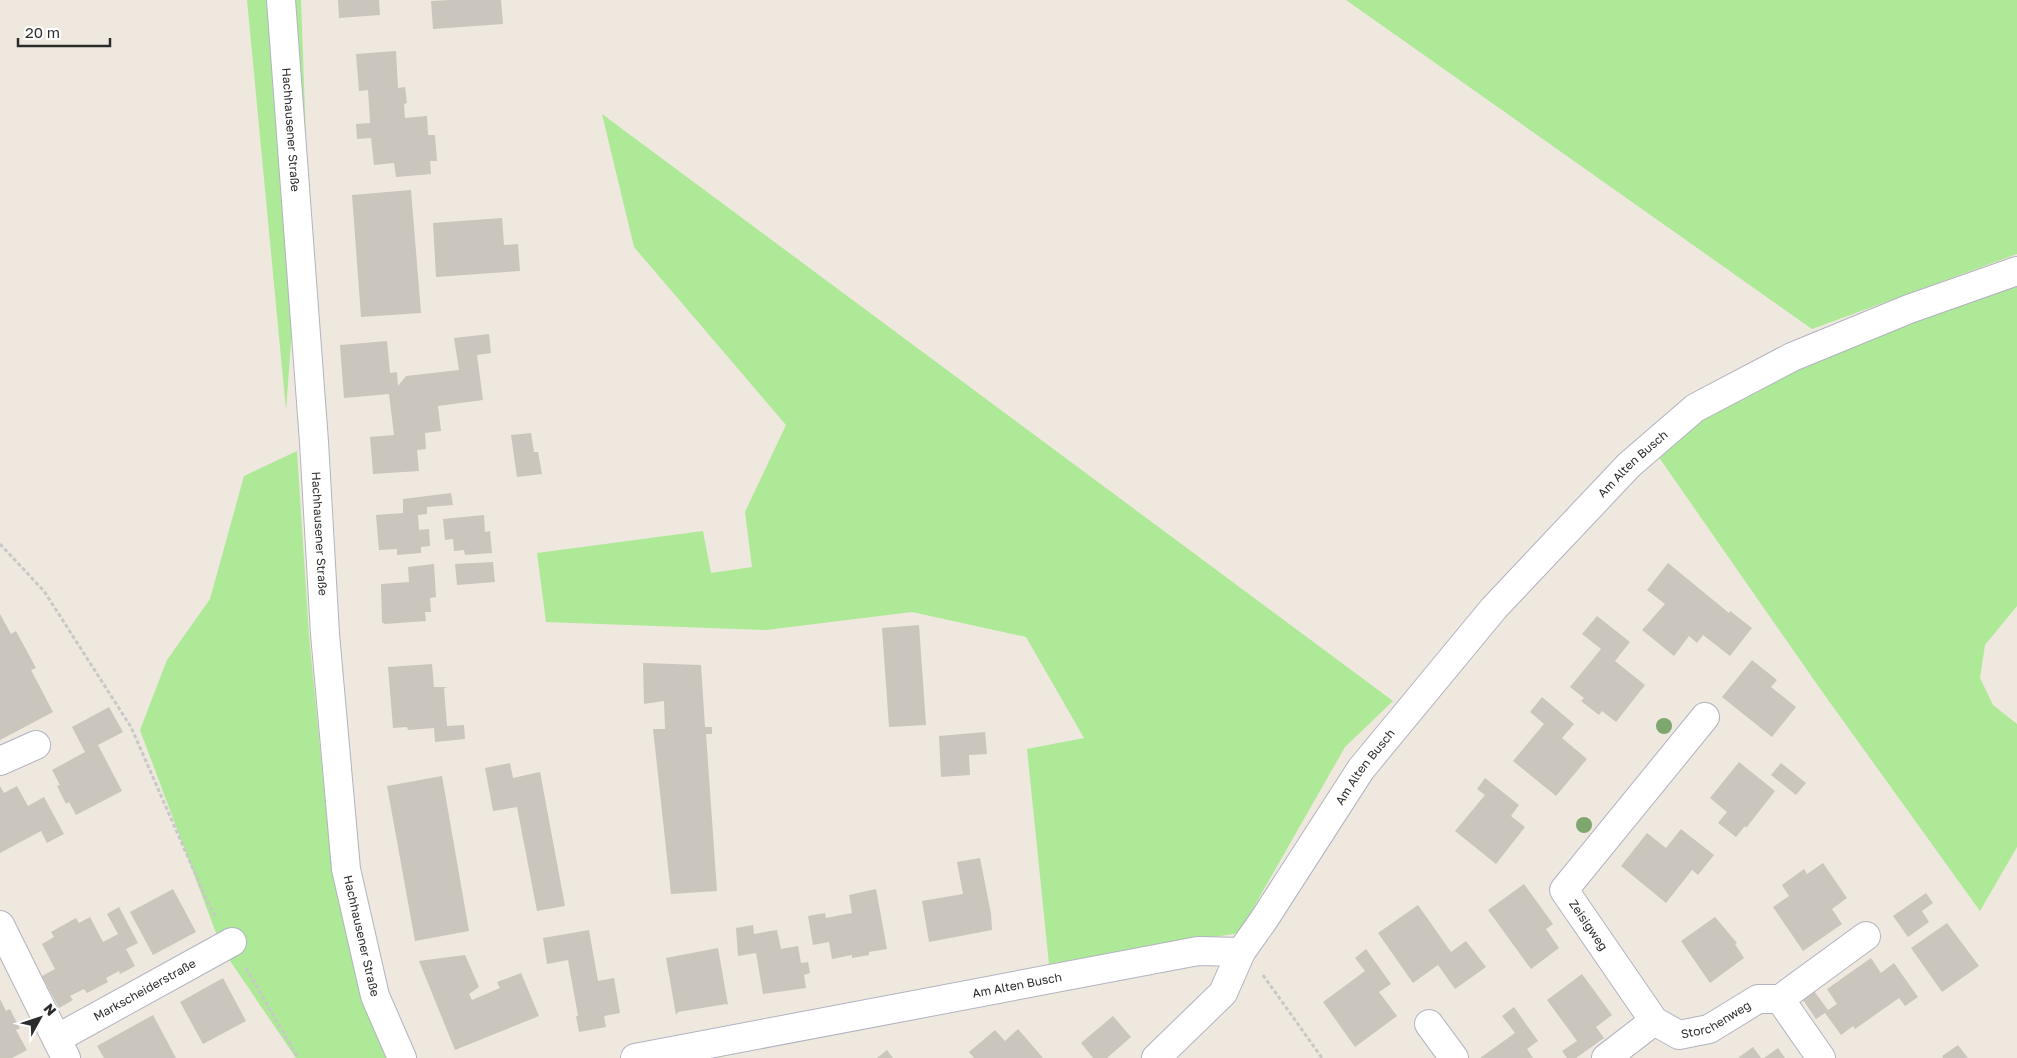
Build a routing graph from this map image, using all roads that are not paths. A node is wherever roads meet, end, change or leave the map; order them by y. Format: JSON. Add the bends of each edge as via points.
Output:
{"nodes":[{"id":1,"x":281,"y":0,"type":"edge"},
{"id":2,"x":2017,"y":271,"type":"edge"},
{"id":3,"x":1705,"y":717,"type":"dead end"},
{"id":4,"x":36,"y":745,"type":"dead end"},
{"id":5,"x":0,"y":761,"type":"edge"},
{"id":6,"x":0,"y":925,"type":"edge"},
{"id":7,"x":1866,"y":936,"type":"dead end"},
{"id":8,"x":232,"y":942,"type":"road end"},
{"id":9,"x":1241,"y":952,"type":"junction"},
{"id":10,"x":1780,"y":999,"type":"junction"},
{"id":11,"x":1654,"y":1021,"type":"junction"},
{"id":12,"x":1429,"y":1024,"type":"dead end"},
{"id":13,"x":62,"y":1048,"type":"edge"},
{"id":14,"x":402,"y":1058,"type":"edge"},
{"id":15,"x":635,"y":1058,"type":"edge"},
{"id":16,"x":1156,"y":1058,"type":"edge"},
{"id":17,"x":1454,"y":1058,"type":"edge"},
{"id":18,"x":1606,"y":1058,"type":"edge"},
{"id":19,"x":1821,"y":1058,"type":"edge"}],
"edges":[{"from":1,"to":14,"type":"street","name":"Hachhausener Straße","via":[[325,634],[346,869],[375,996]]},
{"from":2,"to":9,"type":"street","name":"Am Alten Busch","via":[[1909,309],[1792,357],[1694,408],[1629,465],[1494,608],[1361,769]]},
{"from":3,"to":11,"type":"street","name":"Zeisigweg","via":[[1564,890]]},
{"from":4,"to":5,"type":"street"},
{"from":6,"to":13,"type":"street","name":"Markscheiderstraße"},
{"from":7,"to":10,"type":"street"},
{"from":8,"to":13,"type":"street","name":"Markscheiderstraße"},
{"from":9,"to":15,"type":"street","name":"Am Alten Busch","via":[[1198,951]]},
{"from":9,"to":16,"type":"street","via":[[1223,993]]},
{"from":10,"to":11,"type":"street","name":"Storchenweg","via":[[1758,999],[1709,1029],[1679,1035]]},
{"from":10,"to":19,"type":"street"},
{"from":11,"to":18,"type":"street"},
{"from":12,"to":17,"type":"street"}]}
